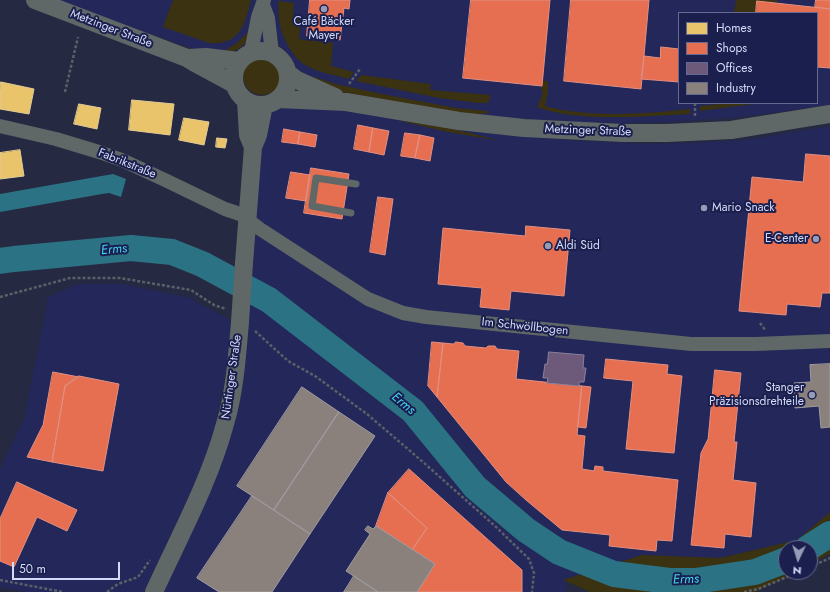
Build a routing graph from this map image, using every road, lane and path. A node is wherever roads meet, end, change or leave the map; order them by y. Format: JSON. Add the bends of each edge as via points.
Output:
{"nodes":[{"id":1,"x":35,"y":0,"type":"edge"},
{"id":2,"x":263,"y":2,"type":"edge"},
{"id":3,"x":78,"y":37,"type":"dead end"},
{"id":4,"x":272,"y":53,"type":"junction"},
{"id":5,"x":245,"y":57,"type":"junction"},
{"id":6,"x":187,"y":58,"type":"junction"},
{"id":7,"x":360,"y":69,"type":"dead end"},
{"id":8,"x":288,"y":73,"type":"junction"},
{"id":9,"x":234,"y":84,"type":"junction"},
{"id":10,"x":349,"y":84,"type":"dead end"},
{"id":11,"x":65,"y":92,"type":"dead end"},
{"id":12,"x":246,"y":101,"type":"junction"},
{"id":13,"x":271,"y":102,"type":"junction"},
{"id":14,"x":346,"y":102,"type":"junction"},
{"id":15,"x":695,"y":104,"type":"edge"},
{"id":16,"x":830,"y":114,"type":"edge"},
{"id":17,"x":695,"y":118,"type":"dead end"},
{"id":18,"x":0,"y":126,"type":"edge"},
{"id":19,"x":252,"y":147,"type":"junction"},
{"id":20,"x":356,"y":184,"type":"dead end"},
{"id":21,"x":351,"y":213,"type":"dead end"},
{"id":22,"x":247,"y":218,"type":"junction"},
{"id":23,"x":0,"y":297,"type":"edge"},
{"id":24,"x":240,"y":321,"type":"junction"},
{"id":25,"x":830,"y":341,"type":"edge"},
{"id":26,"x":152,"y":556,"type":"dead end"},
{"id":27,"x":830,"y":558,"type":"edge"},
{"id":28,"x":818,"y":563,"type":"edge"},
{"id":29,"x":0,"y":580,"type":"edge"},
{"id":30,"x":780,"y":580,"type":"edge"},
{"id":31,"x":63,"y":592,"type":"edge"},
{"id":32,"x":107,"y":592,"type":"edge"},
{"id":33,"x":154,"y":592,"type":"edge"},
{"id":34,"x":532,"y":592,"type":"edge"},
{"id":35,"x":744,"y":592,"type":"edge"}],
"edges":[{"from":1,"to":6,"type":"street","name":"Metzinger Straße"},
{"from":2,"to":4,"type":"street","via":[[268,18]]},
{"from":2,"to":5,"type":"street"},
{"from":3,"to":11,"type":"path"},
{"from":4,"to":5,"type":"street","name":"Metzinger Straße","via":[[262,51]]},
{"from":4,"to":8,"type":"street","name":"Metzinger Straße","via":[[280,59]]},
{"from":5,"to":6,"type":"street","name":"Metzinger Straße"},
{"from":5,"to":9,"type":"street","via":[[234,72]]},
{"from":6,"to":9,"type":"street","name":"Metzinger Straße"},
{"from":7,"to":10,"type":"path"},
{"from":8,"to":13,"type":"street","via":[[286,89]]},
{"from":8,"to":14,"type":"street","name":"Metzinger Straße","via":[[297,80]]},
{"from":9,"to":12,"type":"street","name":"Metzinger Straße"},
{"from":12,"to":13,"type":"street","name":"Metzinger Straße","via":[[253,104]]},
{"from":12,"to":19,"type":"street","name":"Nürtinger Straße","via":[[248,135]]},
{"from":13,"to":14,"type":"street","name":"Metzinger Straße"},
{"from":13,"to":19,"type":"street","name":"Nürtinger Straße"},
{"from":14,"to":16,"type":"street","name":"Metzinger Straße","via":[[484,124],[623,133],[731,130]]},
{"from":15,"to":17,"type":"path"},
{"from":18,"to":22,"type":"street","name":"Fabrikstraße","via":[[56,139],[116,158]]},
{"from":19,"to":22,"type":"street","name":"Nürtinger Straße"},
{"from":20,"to":21,"type":"lane","via":[[316,178],[312,206]]},
{"from":22,"to":24,"type":"street","name":"Nürtinger Straße","bridge":true},
{"from":22,"to":25,"type":"street","name":"Im Schwöllbogen","via":[[368,299],[403,313],[691,344]]},
{"from":23,"to":24,"type":"path","via":[[70,278],[120,278],[191,290]]},
{"from":24,"to":33,"type":"street","name":"Nürtinger Straße","via":[[234,381],[221,439],[201,492]]},
{"from":24,"to":34,"type":"path","via":[[288,361],[315,376],[367,414],[495,526],[529,559],[534,573]]},
{"from":26,"to":32,"type":"path","via":[[138,577],[118,584]]},
{"from":27,"to":28,"type":"path"},
{"from":29,"to":31,"type":"path"},
{"from":30,"to":35,"type":"path"}]}
